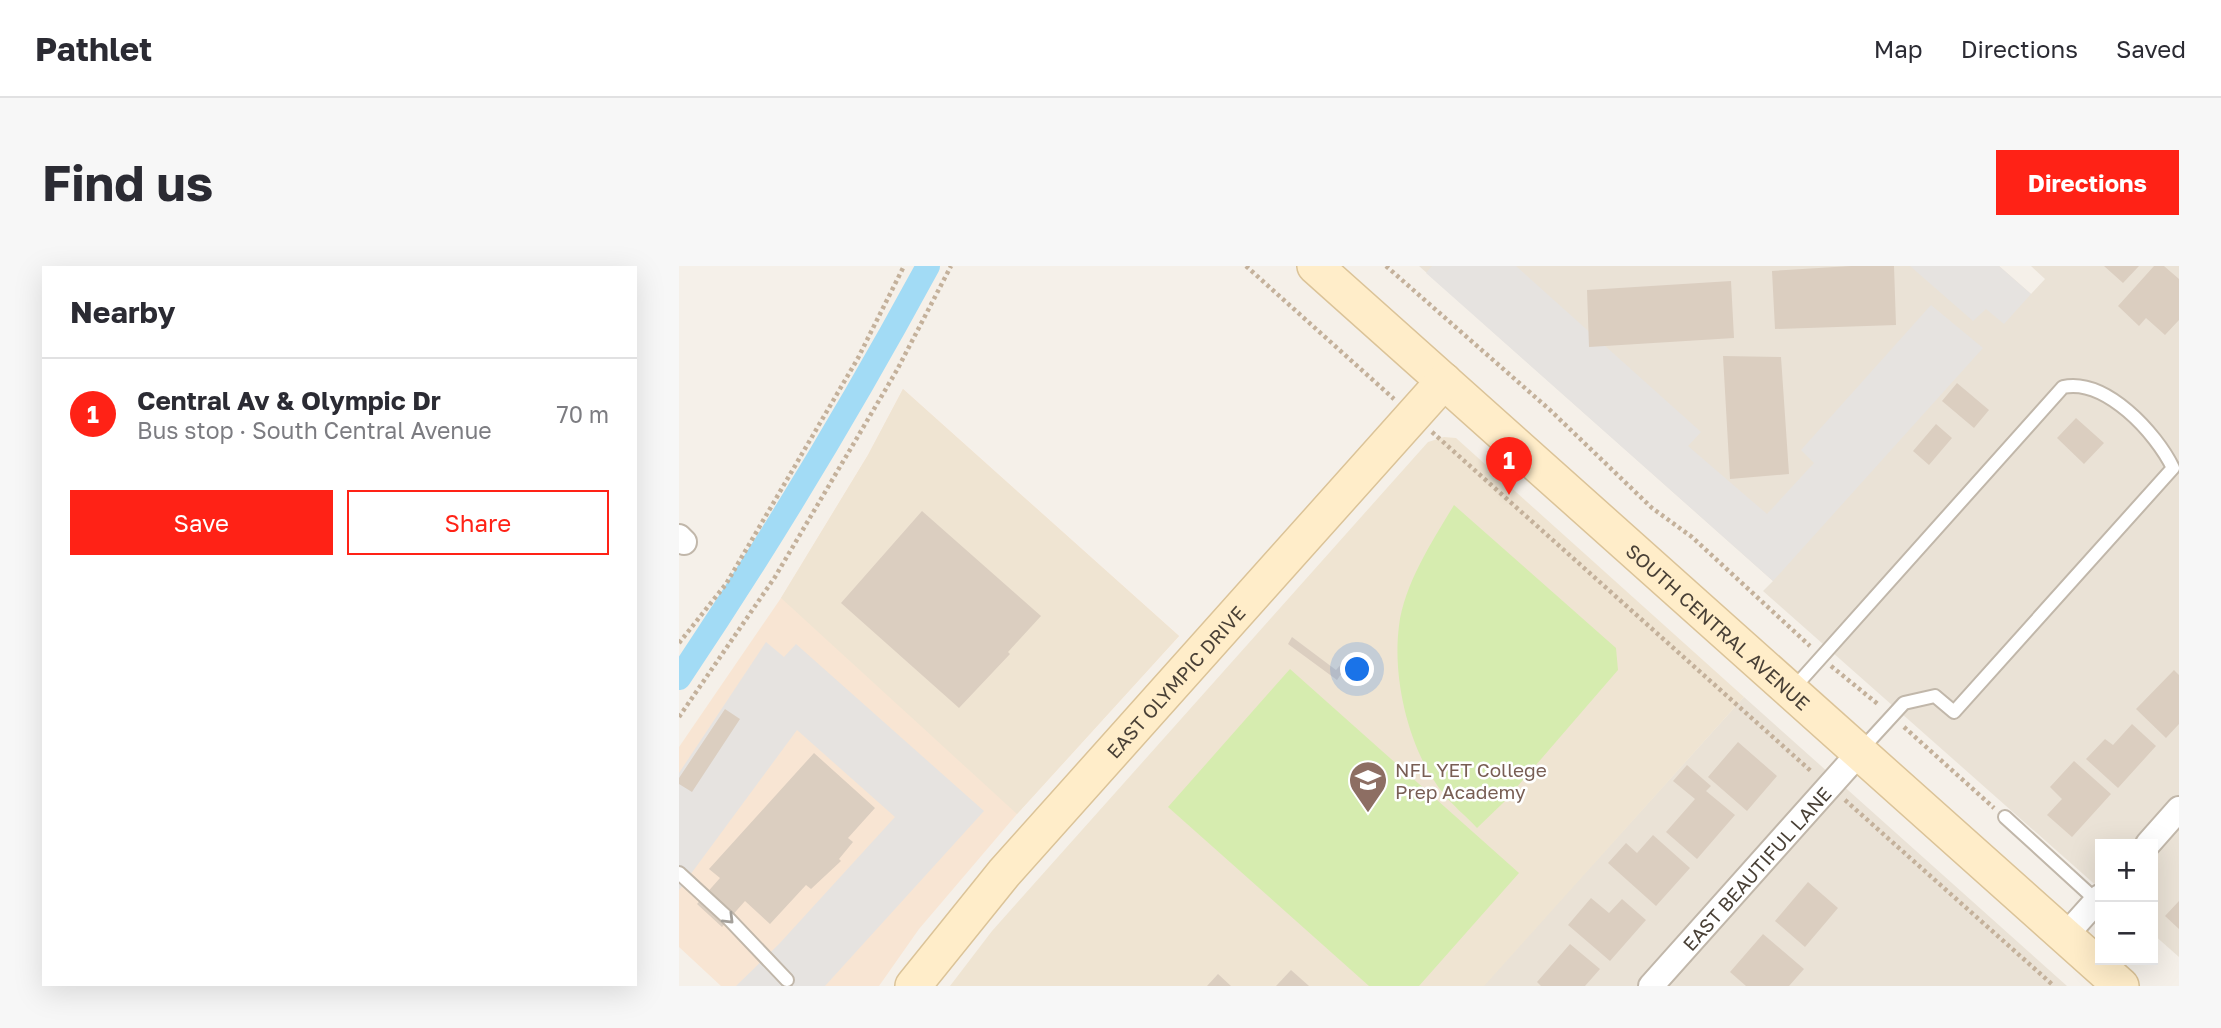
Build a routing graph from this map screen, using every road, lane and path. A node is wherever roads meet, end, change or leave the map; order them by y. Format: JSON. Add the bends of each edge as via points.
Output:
{"nodes":[{"id":1,"x":904,"y":266,"type":"edge"},
{"id":2,"x":951,"y":266,"type":"edge"},
{"id":3,"x":1246,"y":266,"type":"edge"},
{"id":4,"x":1315,"y":266,"type":"edge"},
{"id":5,"x":1386,"y":266,"type":"edge"},
{"id":6,"x":1444,"y":381,"type":"junction"},
{"id":7,"x":1414,"y":416,"type":"junction"},
{"id":8,"x":679,"y":643,"type":"edge"},
{"id":9,"x":1822,"y":657,"type":"junction"},
{"id":10,"x":1792,"y":691,"type":"junction"},
{"id":11,"x":1892,"y":715,"type":"junction"},
{"id":12,"x":679,"y":717,"type":"edge"},
{"id":13,"x":1860,"y":752,"type":"junction"},
{"id":14,"x":1830,"y":786,"type":"junction"},
{"id":15,"x":2179,"y":809,"type":"edge"},
{"id":16,"x":2005,"y":817,"type":"joint"},
{"id":17,"x":2152,"y":839,"type":"edge"},
{"id":18,"x":679,"y":873,"type":"edge"},
{"id":19,"x":2095,"y":896,"type":"edge"},
{"id":20,"x":2096,"y":902,"type":"edge"},
{"id":21,"x":2065,"y":936,"type":"junction"},
{"id":22,"x":787,"y":980,"type":"dead end"},
{"id":23,"x":913,"y":986,"type":"edge"},
{"id":24,"x":1651,"y":986,"type":"edge"},
{"id":25,"x":2054,"y":986,"type":"edge"},
{"id":26,"x":2120,"y":986,"type":"edge"}],
"edges":[{"from":1,"to":8,"type":"path","via":[[858,358],[726,584]]},
{"from":2,"to":12,"type":"path","via":[[897,370],[775,577]]},
{"from":3,"to":7,"type":"path"},
{"from":4,"to":6,"type":"main road","name":"SOUTH CENTRAL AVENUE"},
{"from":5,"to":9,"type":"path"},
{"from":6,"to":7,"type":"main road","name":"EAST OLYMPIC DRIVE"},
{"from":6,"to":10,"type":"main road","name":"SOUTH CENTRAL AVENUE"},
{"from":7,"to":14,"type":"path"},
{"from":7,"to":23,"type":"main road","name":"EAST OLYMPIC DRIVE","via":[[1004,873]]},
{"from":9,"to":10,"type":"lane"},
{"from":9,"to":11,"type":"path"},
{"from":9,"to":11,"type":"lane","via":[[2063,387],[2103,391],[2161,443],[2173,468],[1954,712],[1935,696],[1904,704]]},
{"from":10,"to":13,"type":"main road","name":"SOUTH CENTRAL AVENUE"},
{"from":11,"to":13,"type":"lane"},
{"from":11,"to":16,"type":"path"},
{"from":13,"to":14,"type":"street","name":"EAST BEAUTIFUL LANE"},
{"from":13,"to":21,"type":"main road","name":"SOUTH CENTRAL AVENUE"},
{"from":14,"to":24,"type":"street","name":"EAST BEAUTIFUL LANE"},
{"from":14,"to":25,"type":"path"},
{"from":15,"to":17,"type":"street"},
{"from":16,"to":19,"type":"lane"},
{"from":18,"to":22,"type":"lane","one_way":true},
{"from":20,"to":21,"type":"street"},
{"from":21,"to":26,"type":"main road","name":"SOUTH CENTRAL AVENUE"}]}
